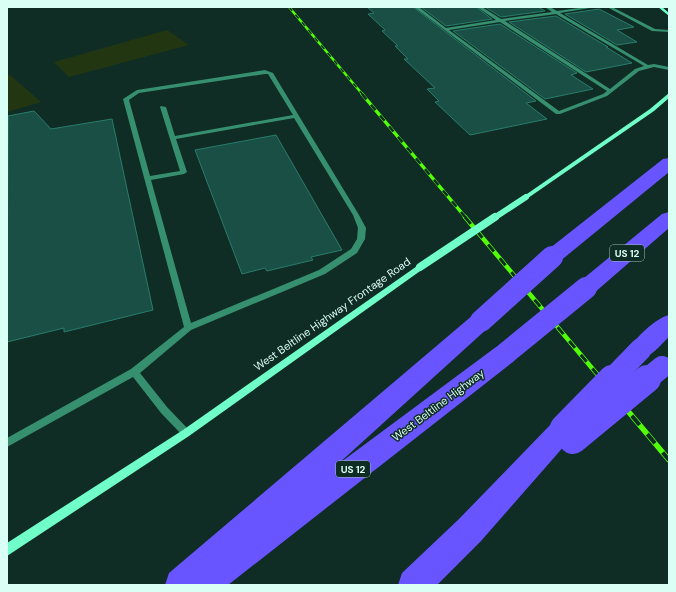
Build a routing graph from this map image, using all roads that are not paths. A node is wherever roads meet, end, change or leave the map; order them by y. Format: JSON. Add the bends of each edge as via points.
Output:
{"nodes":[{"id":1,"x":416,"y":7,"type":"edge"},
{"id":2,"x":479,"y":7,"type":"edge"},
{"id":3,"x":547,"y":7,"type":"edge"},
{"id":4,"x":594,"y":7,"type":"edge"},
{"id":5,"x":609,"y":7,"type":"edge"},
{"id":6,"x":660,"y":7,"type":"edge"},
{"id":7,"x":556,"y":12,"type":"junction"},
{"id":8,"x":669,"y":15,"type":"edge"},
{"id":9,"x":500,"y":21,"type":"junction"},
{"id":10,"x":445,"y":29,"type":"junction"},
{"id":11,"x":669,"y":31,"type":"edge"},
{"id":12,"x":648,"y":67,"type":"junction"},
{"id":13,"x":669,"y":69,"type":"edge"},
{"id":14,"x":610,"y":91,"type":"junction"},
{"id":15,"x":669,"y":95,"type":"edge"},
{"id":16,"x":163,"y":107,"type":"dead end"},
{"id":17,"x":296,"y":116,"type":"junction"},
{"id":18,"x":174,"y":138,"type":"junction"},
{"id":19,"x":669,"y":163,"type":"edge"},
{"id":20,"x":147,"y":179,"type":"junction"},
{"id":21,"x":669,"y":218,"type":"edge"},
{"id":22,"x":669,"y":323,"type":"edge"},
{"id":23,"x":188,"y":328,"type":"junction"},
{"id":24,"x":665,"y":365,"type":"edge"},
{"id":25,"x":134,"y":372,"type":"junction"},
{"id":26,"x":186,"y":433,"type":"junction"},
{"id":27,"x":568,"y":434,"type":"junction"},
{"id":28,"x":7,"y":443,"type":"edge"},
{"id":29,"x":7,"y":550,"type":"edge"},
{"id":30,"x":181,"y":585,"type":"edge"},
{"id":31,"x":202,"y":585,"type":"edge"},
{"id":32,"x":414,"y":585,"type":"edge"}],
"edges":[{"from":1,"to":10,"type":"lane"},
{"from":2,"to":9,"type":"lane"},
{"from":3,"to":7,"type":"lane"},
{"from":4,"to":7,"type":"lane"},
{"from":5,"to":11,"type":"lane","via":[[654,30]]},
{"from":6,"to":8,"type":"street"},
{"from":7,"to":9,"type":"lane"},
{"from":7,"to":12,"type":"lane"},
{"from":9,"to":10,"type":"lane"},
{"from":9,"to":14,"type":"lane"},
{"from":10,"to":14,"type":"lane","via":[[558,113]]},
{"from":12,"to":13,"type":"lane","via":[[654,65]]},
{"from":12,"to":14,"type":"lane","via":[[637,70]]},
{"from":15,"to":26,"type":"street","name":"West Beltline Highway Frontage Road","bridge":true,"via":[[652,110],[420,267]]},
{"from":16,"to":18,"type":"lane"},
{"from":17,"to":18,"type":"lane"},
{"from":17,"to":20,"type":"lane","via":[[270,73],[265,72],[137,92],[126,99]]},
{"from":17,"to":23,"type":"lane","via":[[356,215],[362,228],[361,238],[354,251],[322,272]]},
{"from":18,"to":20,"type":"lane","via":[[184,172]]},
{"from":19,"to":30,"type":"highway","bridge":true,"via":[[552,257]]},
{"from":20,"to":23,"type":"lane"},
{"from":21,"to":31,"type":"highway","name":"West Beltline Highway","number":"US 12","bridge":true,"via":[[505,354]]},
{"from":22,"to":27,"type":"highway","bridge":true,"via":[[641,350]]},
{"from":23,"to":25,"type":"lane"},
{"from":24,"to":27,"type":"highway","bridge":true},
{"from":25,"to":26,"type":"lane"},
{"from":25,"to":28,"type":"lane"},
{"from":26,"to":29,"type":"street","name":"West Beltline Highway Frontage Road"},
{"from":27,"to":32,"type":"highway"}]}
